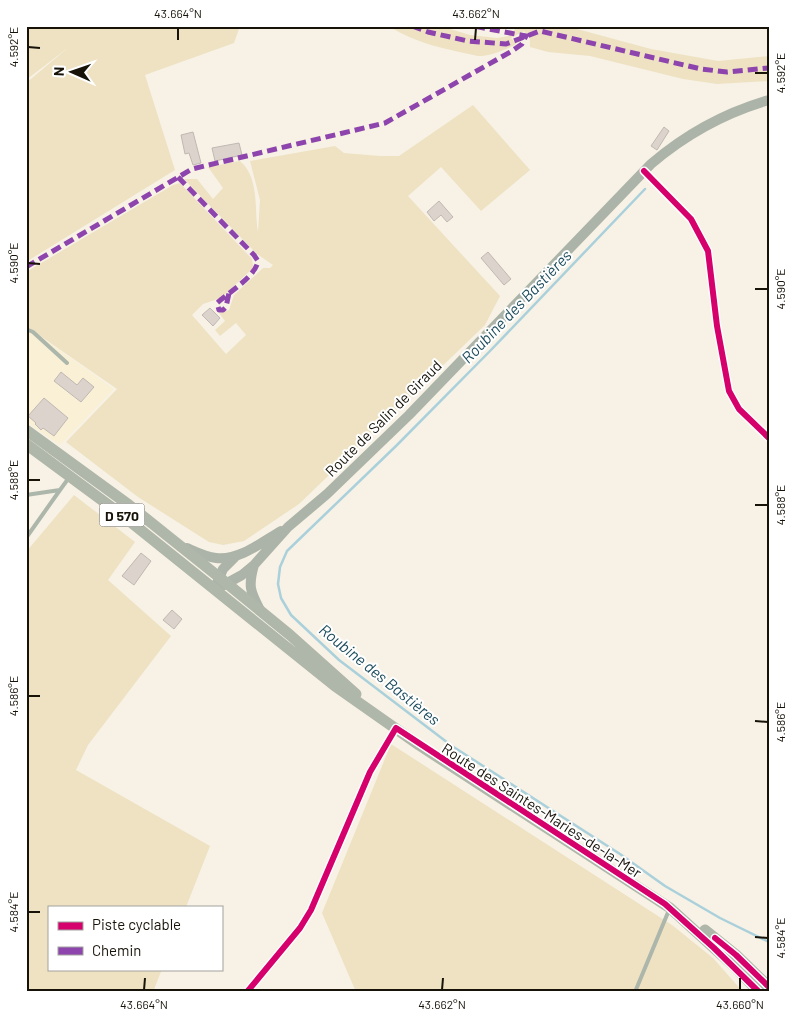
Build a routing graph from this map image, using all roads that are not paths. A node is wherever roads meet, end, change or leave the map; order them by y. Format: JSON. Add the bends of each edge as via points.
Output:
{"nodes":[{"id":1,"x":769,"y":100,"type":"edge"},
{"id":2,"x":644,"y":171,"type":"junction"},
{"id":3,"x":26,"y":329,"type":"edge"},
{"id":4,"x":67,"y":363,"type":"dead end"},
{"id":5,"x":26,"y":430,"type":"edge"},
{"id":6,"x":769,"y":438,"type":"edge"},
{"id":7,"x":26,"y":444,"type":"edge"},
{"id":8,"x":49,"y":454,"type":"junction"},
{"id":9,"x":74,"y":472,"type":"junction"},
{"id":10,"x":60,"y":490,"type":"junction"},
{"id":11,"x":26,"y":495,"type":"edge"},
{"id":12,"x":288,"y":527,"type":"junction"},
{"id":13,"x":26,"y":538,"type":"edge"},
{"id":14,"x":180,"y":545,"type":"junction"},
{"id":15,"x":172,"y":555,"type":"junction"},
{"id":16,"x":236,"y":557,"type":"junction"},
{"id":17,"x":254,"y":565,"type":"junction"},
{"id":18,"x":223,"y":580,"type":"junction"},
{"id":19,"x":215,"y":589,"type":"junction"},
{"id":20,"x":261,"y":610,"type":"junction"},
{"id":21,"x":377,"y":714,"type":"junction"},
{"id":22,"x":396,"y":728,"type":"junction"},
{"id":23,"x":673,"y":910,"type":"junction"},
{"id":24,"x":769,"y":987,"type":"edge"},
{"id":25,"x":247,"y":992,"type":"edge"},
{"id":26,"x":635,"y":992,"type":"edge"},
{"id":27,"x":759,"y":992,"type":"edge"}],
"edges":[{"from":1,"to":2,"type":"main road","name":"Route de Salin de Giraud","via":[[692,132]]},
{"from":2,"to":6,"type":"street","via":[[691,219],[708,252],[729,391],[739,409]]},
{"from":2,"to":12,"type":"main road","name":"Route de Salin de Giraud","via":[[409,415]]},
{"from":3,"to":4,"type":"lane"},
{"from":5,"to":8,"type":"main road","name":"Route des Saintes-Maries-de-la-Mer","number":"D 570"},
{"from":7,"to":8,"type":"main road","name":"Route des Saintes-Maries-de-la-Mer","number":"D 570"},
{"from":8,"to":9,"type":"main road","name":"Route des Saintes-Maries-de-la-Mer","number":"D 570"},
{"from":9,"to":10,"type":"lane"},
{"from":9,"to":14,"type":"main road","name":"Route des Saintes-Maries-de-la-Mer","number":"D 570"},
{"from":9,"to":15,"type":"main road","name":"Route des Saintes-Maries-de-la-Mer","number":"D 570"},
{"from":10,"to":11,"type":"lane"},
{"from":10,"to":13,"type":"lane"},
{"from":12,"to":16,"type":"main road","name":"Route de Salin de Giraud"},
{"from":12,"to":17,"type":"main road","name":"Route de Salin de Giraud"},
{"from":14,"to":15,"type":"lane"},
{"from":14,"to":16,"type":"main road","name":"Route de Salin de Giraud","via":[[218,559]]},
{"from":14,"to":18,"type":"main road","name":"Route des Saintes-Maries-de-la-Mer","number":"D 570"},
{"from":15,"to":19,"type":"main road","name":"Route des Saintes-Maries-de-la-Mer","number":"D 570"},
{"from":16,"to":18,"type":"main road","name":"Route de Salin de Giraud","via":[[226,566]]},
{"from":17,"to":18,"type":"main road","name":"Route de Salin de Giraud"},
{"from":17,"to":20,"type":"main road","via":[[250,588]]},
{"from":18,"to":19,"type":"main road","name":"Route de Salin de Giraud"},
{"from":18,"to":20,"type":"main road","name":"Route des Saintes-Maries-de-la-Mer","number":"D 570"},
{"from":19,"to":21,"type":"main road","name":"Route des Saintes-Maries-de-la-Mer","number":"D 570","via":[[335,686]]},
{"from":20,"to":21,"type":"main road","name":"Route des Saintes-Maries-de-la-Mer","number":"D 570"},
{"from":21,"to":22,"type":"main road","name":"Route des Saintes-Maries-de-la-Mer","number":"D 570"},
{"from":22,"to":23,"type":"main road","name":"Route des Saintes-Maries-de-la-Mer","number":"D 570"},
{"from":22,"to":25,"type":"street","via":[[370,772],[309,914]]},
{"from":23,"to":24,"type":"main road","name":"Route des Saintes-Maries-de-la-Mer","number":"D 570","via":[[719,941]]},
{"from":23,"to":26,"type":"lane"},
{"from":23,"to":27,"type":"main road","name":"Route des Saintes-Maries-de-la-Mer","number":"D 570"}]}
